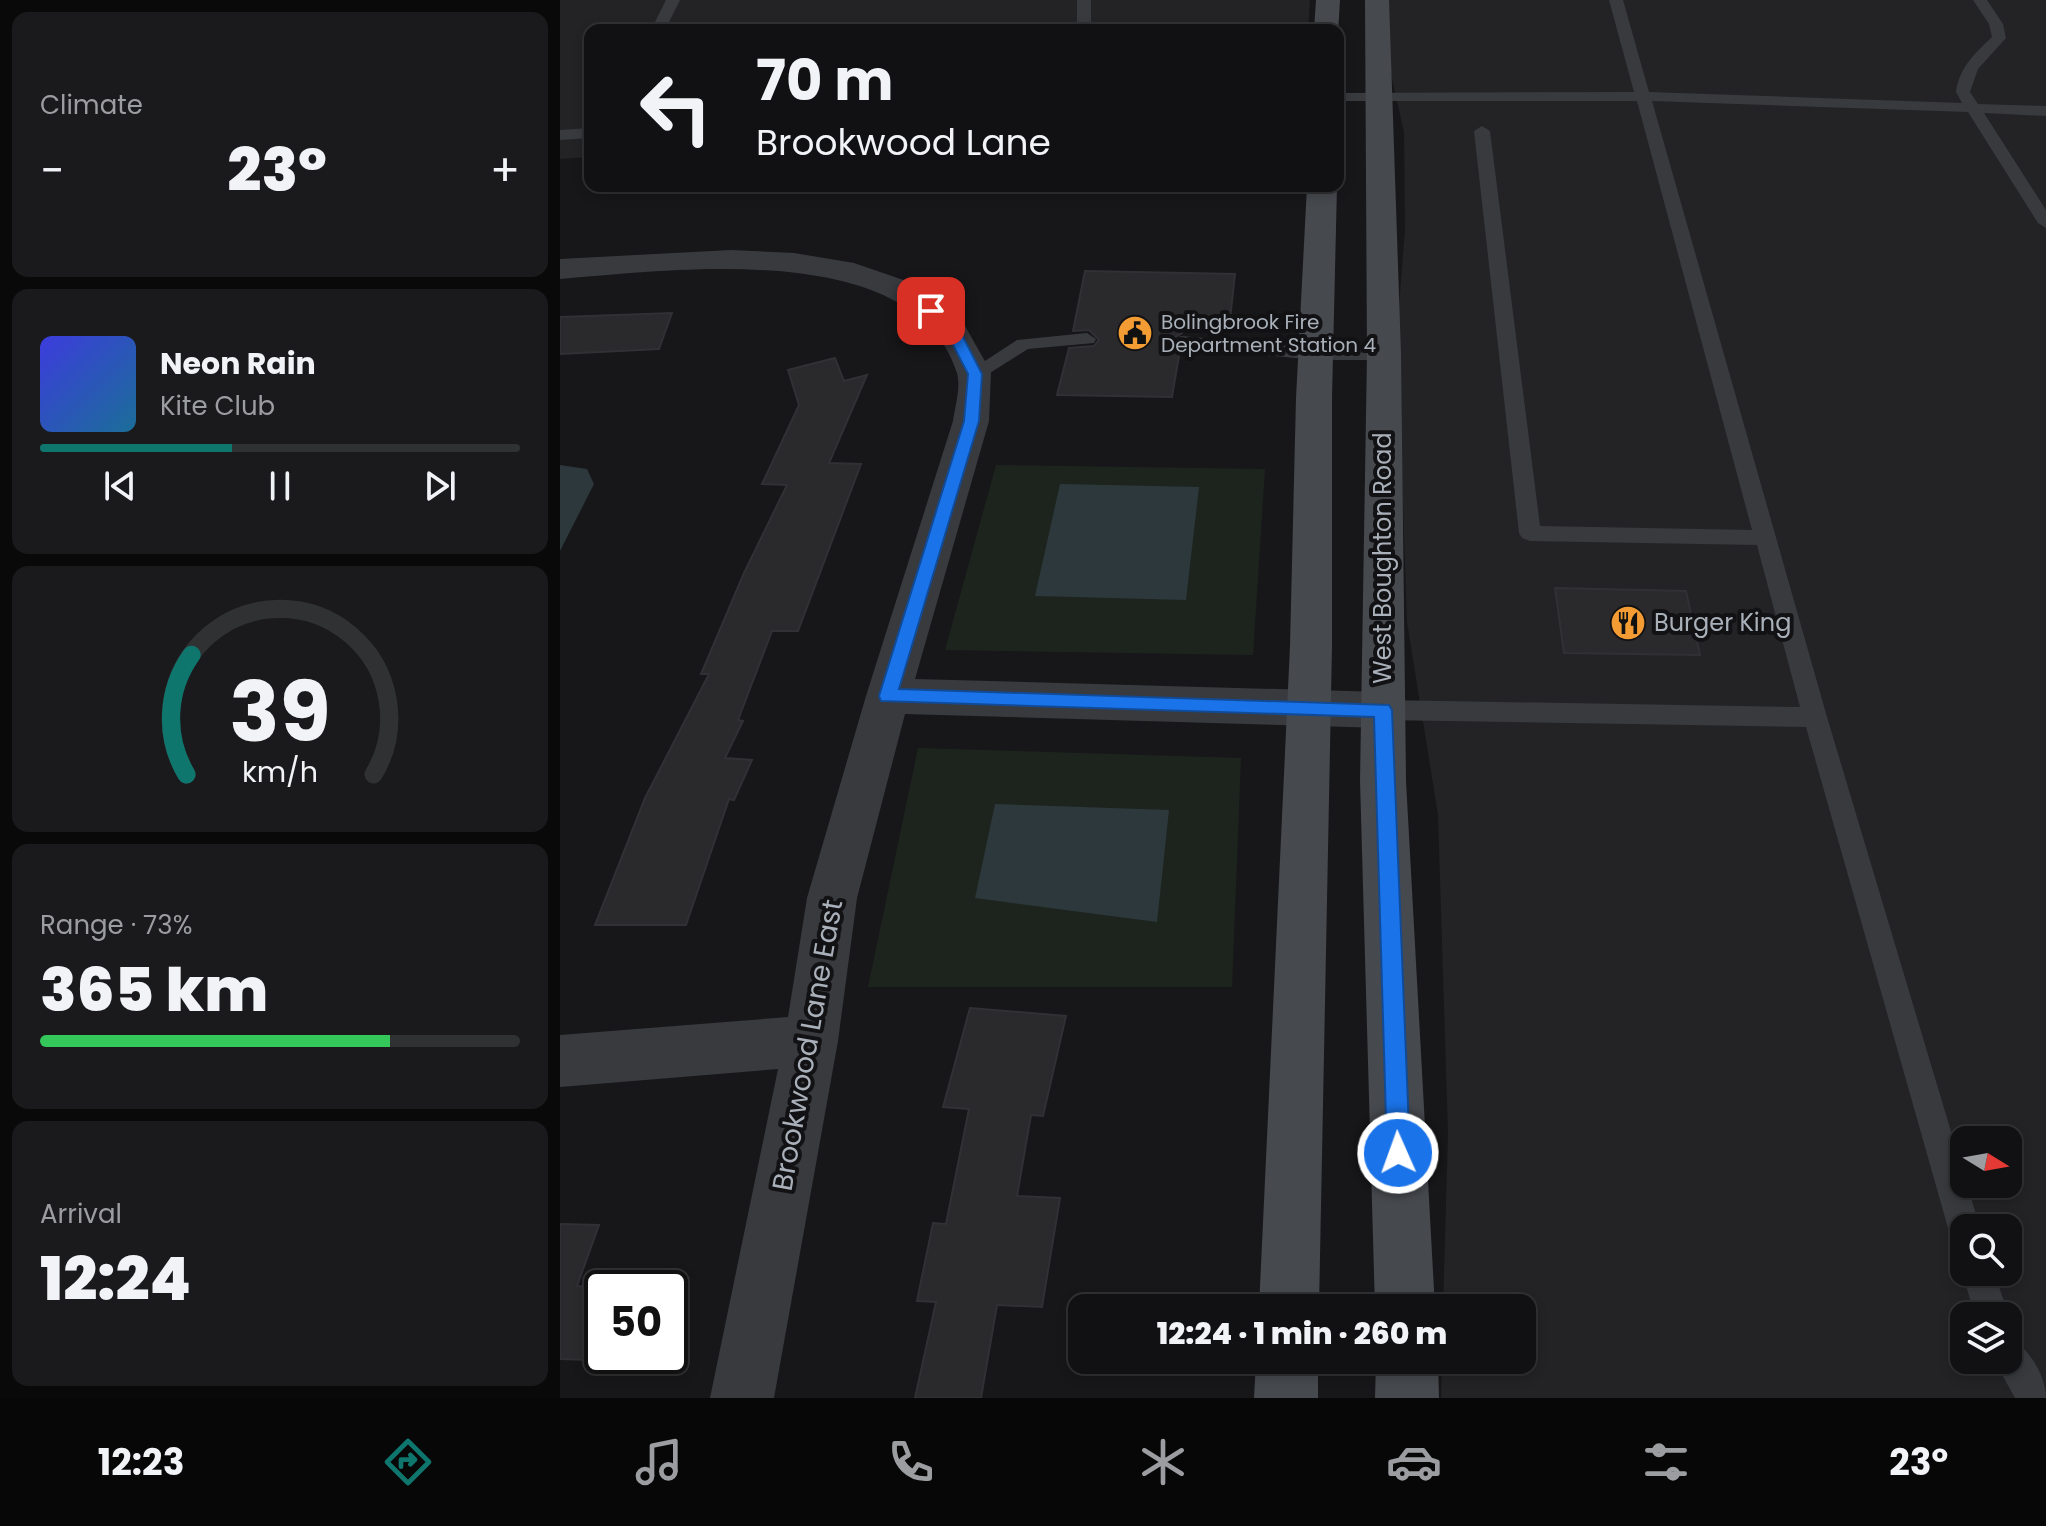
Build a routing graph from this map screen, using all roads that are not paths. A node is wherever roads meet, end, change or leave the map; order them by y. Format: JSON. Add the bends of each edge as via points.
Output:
{"nodes":[{"id":1,"x":673,"y":0,"type":"edge"},
{"id":2,"x":1084,"y":0,"type":"edge"},
{"id":3,"x":1328,"y":0,"type":"edge"},
{"id":4,"x":1377,"y":0,"type":"edge"},
{"id":5,"x":1616,"y":0,"type":"edge"},
{"id":6,"x":1980,"y":0,"type":"edge"},
{"id":7,"x":661,"y":24,"type":"edge"},
{"id":8,"x":1084,"y":24,"type":"edge"},
{"id":9,"x":1327,"y":24,"type":"edge"},
{"id":10,"x":1644,"y":95,"type":"junction"},
{"id":11,"x":1358,"y":96,"type":"edge"},
{"id":12,"x":1973,"y":107,"type":"junction"},
{"id":13,"x":2046,"y":111,"type":"edge"},
{"id":14,"x":1482,"y":131,"type":"dead end"},
{"id":15,"x":584,"y":133,"type":"edge"},
{"id":16,"x":560,"y":135,"type":"edge"},
{"id":17,"x":1322,"y":192,"type":"edge"},
{"id":18,"x":2046,"y":223,"type":"edge"},
{"id":19,"x":560,"y":269,"type":"edge"},
{"id":20,"x":1087,"y":339,"type":"dead end"},
{"id":21,"x":1181,"y":342,"type":"dead end"},
{"id":22,"x":1316,"y":354,"type":"junction"},
{"id":23,"x":1384,"y":354,"type":"junction"},
{"id":24,"x":975,"y":374,"type":"junction"},
{"id":25,"x":1765,"y":538,"type":"junction"},
{"id":26,"x":888,"y":696,"type":"junction"},
{"id":27,"x":1307,"y":709,"type":"junction"},
{"id":28,"x":1383,"y":710,"type":"junction"},
{"id":29,"x":1815,"y":717,"type":"junction"},
{"id":30,"x":811,"y":1041,"type":"junction"},
{"id":31,"x":560,"y":1061,"type":"edge"},
{"id":32,"x":1960,"y":1214,"type":"edge"},
{"id":33,"x":1289,"y":1294,"type":"edge"},
{"id":34,"x":1404,"y":1294,"type":"edge"},
{"id":35,"x":1287,"y":1374,"type":"edge"},
{"id":36,"x":1407,"y":1374,"type":"edge"},
{"id":37,"x":2020,"y":1374,"type":"edge"},
{"id":38,"x":742,"y":1398,"type":"edge"},
{"id":39,"x":1286,"y":1398,"type":"edge"},
{"id":40,"x":1407,"y":1398,"type":"edge"},
{"id":41,"x":2035,"y":1398,"type":"edge"}],
"edges":[{"from":1,"to":7,"type":"lane"},
{"from":2,"to":8,"type":"lane"},
{"from":3,"to":9,"type":"main road"},
{"from":4,"to":11,"type":"main road","name":"West Boughton Road"},
{"from":5,"to":10,"type":"lane"},
{"from":6,"to":12,"type":"lane","via":[[1999,38],[1963,80],[1963,92]]},
{"from":10,"to":11,"type":"lane"},
{"from":10,"to":12,"type":"lane"},
{"from":10,"to":25,"type":"lane"},
{"from":11,"to":23,"type":"main road","name":"West Boughton Road"},
{"from":12,"to":13,"type":"lane"},
{"from":12,"to":18,"type":"lane"},
{"from":14,"to":25,"type":"lane","via":[[1530,533]]},
{"from":15,"to":16,"type":"lane"},
{"from":17,"to":22,"type":"main road"},
{"from":19,"to":24,"type":"street","via":[[766,258],[850,269],[911,295],[952,328]]},
{"from":20,"to":24,"type":"lane","via":[[1024,344]]},
{"from":21,"to":22,"type":"lane"},
{"from":22,"to":23,"type":"lane"},
{"from":22,"to":27,"type":"main road"},
{"from":23,"to":28,"type":"main road","name":"West Boughton Road"},
{"from":24,"to":26,"type":"street","name":"Brookwood Lane East","via":[[971,421]]},
{"from":25,"to":29,"type":"lane"},
{"from":26,"to":27,"type":"street"},
{"from":26,"to":30,"type":"street","name":"Brookwood Lane East","via":[[832,898]]},
{"from":27,"to":28,"type":"street"},
{"from":27,"to":33,"type":"main road"},
{"from":28,"to":29,"type":"lane"},
{"from":28,"to":34,"type":"main road","name":"West Boughton Road"},
{"from":29,"to":32,"type":"lane"},
{"from":30,"to":31,"type":"street"},
{"from":30,"to":38,"type":"street","name":"Brookwood Lane East"},
{"from":35,"to":39,"type":"main road"},
{"from":36,"to":40,"type":"main road"},
{"from":37,"to":41,"type":"lane"}]}
